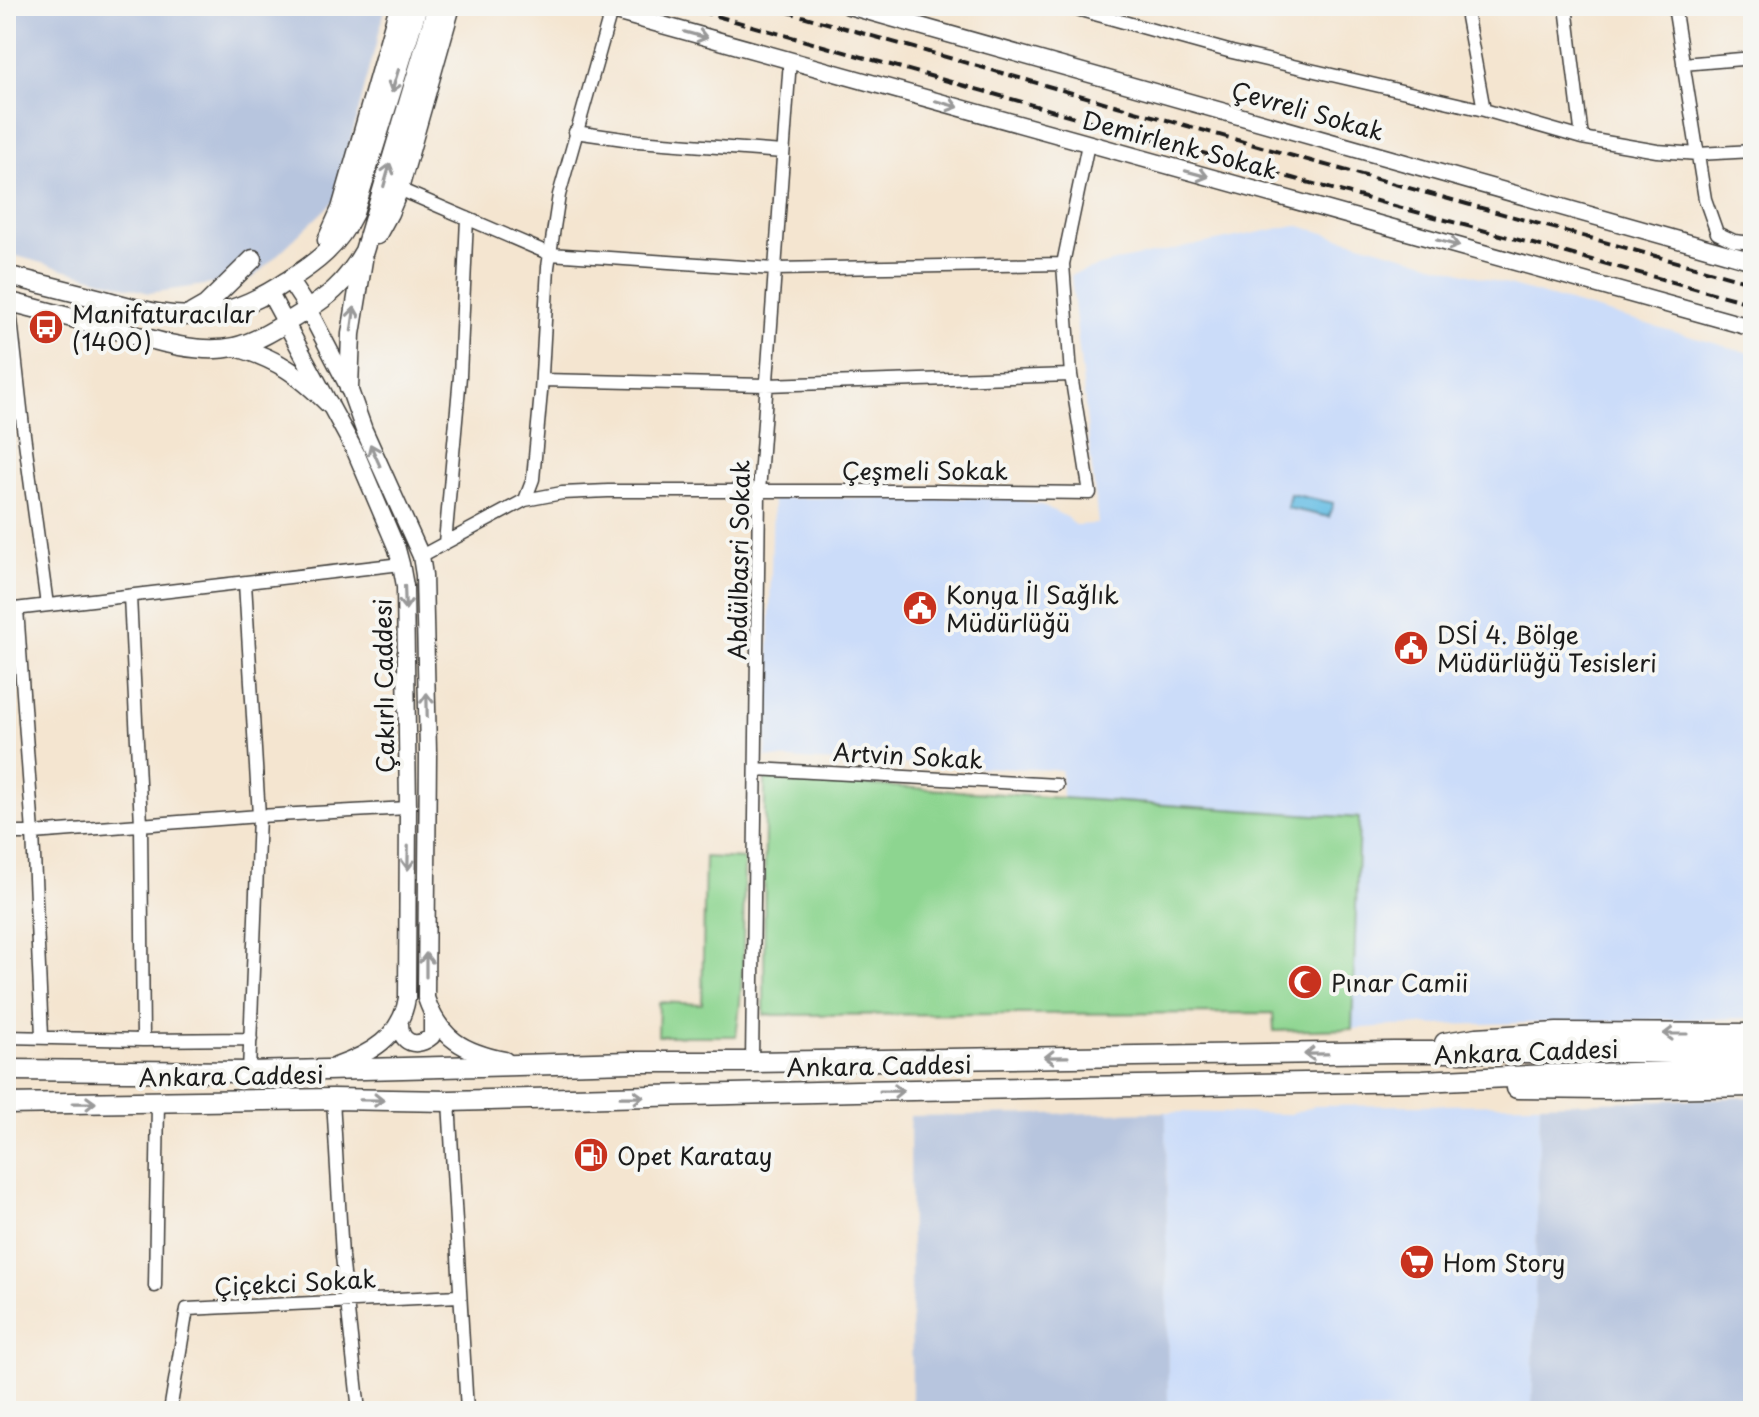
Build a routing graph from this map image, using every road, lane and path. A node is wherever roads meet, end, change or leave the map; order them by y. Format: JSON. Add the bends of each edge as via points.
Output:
{"nodes":[{"id":1,"x":399,"y":6,"type":"edge"},
{"id":2,"x":418,"y":6,"type":"edge"},
{"id":3,"x":437,"y":6,"type":"edge"},
{"id":4,"x":451,"y":6,"type":"edge"},
{"id":5,"x":594,"y":6,"type":"edge"},
{"id":6,"x":849,"y":6,"type":"edge"},
{"id":7,"x":1066,"y":6,"type":"edge"},
{"id":8,"x":1465,"y":6,"type":"edge"},
{"id":9,"x":1566,"y":6,"type":"edge"},
{"id":10,"x":1674,"y":6,"type":"edge"},
{"id":11,"x":611,"y":11,"type":"junction"},
{"id":12,"x":1753,"y":58,"type":"edge"},
{"id":13,"x":790,"y":60,"type":"junction"},
{"id":14,"x":1683,"y":64,"type":"junction"},
{"id":15,"x":1484,"y":110,"type":"junction"},
{"id":16,"x":575,"y":132,"type":"junction"},
{"id":17,"x":1582,"y":138,"type":"junction"},
{"id":18,"x":1088,"y":144,"type":"junction"},
{"id":19,"x":1753,"y":151,"type":"edge"},
{"id":20,"x":783,"y":152,"type":"junction"},
{"id":21,"x":1698,"y":154,"type":"junction"},
{"id":22,"x":399,"y":189,"type":"junction"},
{"id":23,"x":467,"y":218,"type":"junction"},
{"id":24,"x":1716,"y":241,"type":"junction"},
{"id":25,"x":1753,"y":243,"type":"edge"},
{"id":26,"x":364,"y":251,"type":"junction"},
{"id":27,"x":550,"y":254,"type":"junction"},
{"id":28,"x":253,"y":259,"type":"dead end"},
{"id":29,"x":1753,"y":261,"type":"edge"},
{"id":30,"x":1063,"y":264,"type":"junction"},
{"id":31,"x":305,"y":269,"type":"junction"},
{"id":32,"x":774,"y":269,"type":"junction"},
{"id":33,"x":6,"y":275,"type":"edge"},
{"id":34,"x":289,"y":280,"type":"junction"},
{"id":35,"x":269,"y":292,"type":"junction"},
{"id":36,"x":7,"y":301,"type":"edge"},
{"id":37,"x":308,"y":309,"type":"junction"},
{"id":38,"x":187,"y":316,"type":"junction"},
{"id":39,"x":285,"y":323,"type":"junction"},
{"id":40,"x":1753,"y":328,"type":"edge"},
{"id":41,"x":236,"y":347,"type":"junction"},
{"id":42,"x":1071,"y":375,"type":"junction"},
{"id":43,"x":542,"y":380,"type":"junction"},
{"id":44,"x":766,"y":385,"type":"junction"},
{"id":45,"x":349,"y":388,"type":"junction"},
{"id":46,"x":329,"y":404,"type":"junction"},
{"id":47,"x":759,"y":492,"type":"junction"},
{"id":48,"x":525,"y":500,"type":"junction"},
{"id":49,"x":445,"y":543,"type":"junction"},
{"id":50,"x":421,"y":556,"type":"junction"},
{"id":51,"x":401,"y":564,"type":"junction"},
{"id":52,"x":245,"y":583,"type":"junction"},
{"id":53,"x":130,"y":596,"type":"junction"},
{"id":54,"x":47,"y":605,"type":"junction"},
{"id":55,"x":11,"y":609,"type":"edge"},
{"id":56,"x":756,"y":769,"type":"junction"},
{"id":57,"x":1057,"y":785,"type":"dead end"},
{"id":58,"x":408,"y":808,"type":"junction"},
{"id":59,"x":259,"y":816,"type":"junction"},
{"id":60,"x":141,"y":824,"type":"junction"},
{"id":61,"x":6,"y":833,"type":"edge"},
{"id":62,"x":33,"y":833,"type":"junction"},
{"id":63,"x":432,"y":1016,"type":"junction"},
{"id":64,"x":400,"y":1023,"type":"junction"},
{"id":65,"x":1753,"y":1034,"type":"edge"},
{"id":66,"x":42,"y":1036,"type":"junction"},
{"id":67,"x":6,"y":1037,"type":"edge"},
{"id":68,"x":251,"y":1039,"type":"junction"},
{"id":69,"x":143,"y":1040,"type":"junction"},
{"id":70,"x":1394,"y":1052,"type":"junction"},
{"id":71,"x":1753,"y":1052,"type":"edge"},
{"id":72,"x":752,"y":1062,"type":"junction"},
{"id":73,"x":526,"y":1065,"type":"junction"},
{"id":74,"x":328,"y":1069,"type":"junction"},
{"id":75,"x":6,"y":1070,"type":"edge"},
{"id":76,"x":1753,"y":1070,"type":"edge"},
{"id":77,"x":249,"y":1072,"type":"junction"},
{"id":78,"x":1422,"y":1081,"type":"junction"},
{"id":79,"x":1753,"y":1086,"type":"edge"},
{"id":80,"x":333,"y":1099,"type":"junction"},
{"id":81,"x":449,"y":1101,"type":"junction"},
{"id":82,"x":158,"y":1102,"type":"junction"},
{"id":83,"x":6,"y":1104,"type":"edge"},
{"id":84,"x":155,"y":1286,"type":"dead end"},
{"id":85,"x":459,"y":1296,"type":"junction"},
{"id":86,"x":346,"y":1303,"type":"junction"},
{"id":87,"x":170,"y":1411,"type":"edge"},
{"id":88,"x":359,"y":1411,"type":"edge"},
{"id":89,"x":467,"y":1411,"type":"edge"}],
"edges":[{"from":1,"to":31,"type":"main road","via":[[341,209],[327,241]]},
{"from":2,"to":31,"type":"main road","one_way":true,"via":[[354,213],[337,243]]},
{"from":26,"to":3,"type":"main road","one_way":true},
{"from":4,"to":22,"type":"main road"},
{"from":5,"to":11,"type":"street","name":"Demirlenk Sokak"},
{"from":6,"to":24,"type":"street","name":"Çevreli Sokak"},
{"from":7,"to":15,"type":"street","via":[[1232,52]]},
{"from":8,"to":15,"type":"street"},
{"from":9,"to":17,"type":"street"},
{"from":10,"to":14,"type":"street"},
{"from":11,"to":13,"type":"street","name":"Demirlenk Sokak","one_way":true},
{"from":11,"to":16,"type":"street"},
{"from":12,"to":14,"type":"street"},
{"from":13,"to":18,"type":"street","name":"Demirlenk Sokak","one_way":true},
{"from":13,"to":20,"type":"street","name":"Abdülbasri Sokak"},
{"from":14,"to":21,"type":"street"},
{"from":15,"to":17,"type":"street"},
{"from":16,"to":20,"type":"street"},
{"from":16,"to":27,"type":"street"},
{"from":17,"to":21,"type":"street"},
{"from":18,"to":30,"type":"street","name":"Çeşmeli Sokak"},
{"from":18,"to":40,"type":"street","name":"Demirlenk Sokak","one_way":true},
{"from":19,"to":21,"type":"street"},
{"from":20,"to":32,"type":"street","name":"Abdülbasri Sokak"},
{"from":21,"to":24,"type":"street"},
{"from":22,"to":23,"type":"street"},
{"from":22,"to":26,"type":"main road"},
{"from":23,"to":27,"type":"street"},
{"from":23,"to":49,"type":"street"},
{"from":24,"to":25,"type":"street"},
{"from":24,"to":29,"type":"street","name":"Çevreli Sokak"},
{"from":26,"to":37,"type":"main road","via":[[339,287]]},
{"from":45,"to":26,"type":"main road","one_way":true},
{"from":27,"to":32,"type":"street"},
{"from":27,"to":43,"type":"street"},
{"from":28,"to":38,"type":"main road","via":[[206,305]]},
{"from":30,"to":32,"type":"street"},
{"from":30,"to":42,"type":"street","name":"Çeşmeli Sokak"},
{"from":31,"to":34,"type":"main road"},
{"from":32,"to":44,"type":"street","name":"Abdülbasri Sokak"},
{"from":33,"to":38,"type":"main road","via":[[148,312]]},
{"from":34,"to":35,"type":"main road"},
{"from":34,"to":37,"type":"street","name":"Çakırlı Caddesi"},
{"from":35,"to":38,"type":"main road","via":[[223,311]]},
{"from":35,"to":39,"type":"street","name":"Çakırlı Caddesi"},
{"from":36,"to":41,"type":"main road","via":[[165,343]]},
{"from":36,"to":54,"type":"street"},
{"from":37,"to":39,"type":"main road"},
{"from":37,"to":45,"type":"street","name":"Çakırlı Caddesi"},
{"from":39,"to":41,"type":"main road"},
{"from":39,"to":46,"type":"street","name":"Çakırlı Caddesi"},
{"from":41,"to":46,"type":"main road","via":[[278,362]]},
{"from":42,"to":44,"type":"street"},
{"from":42,"to":47,"type":"street","name":"Çeşmeli Sokak","via":[[1090,493]]},
{"from":43,"to":44,"type":"street"},
{"from":43,"to":48,"type":"street","via":[[533,479]]},
{"from":44,"to":47,"type":"street","name":"Abdülbasri Sokak"},
{"from":50,"to":45,"type":"street","name":"Çakırlı Caddesi","one_way":true},
{"from":46,"to":51,"type":"street","name":"Çakırlı Caddesi","via":[[356,453]]},
{"from":47,"to":48,"type":"street","name":"Çeşmeli Sokak","via":[[608,491]]},
{"from":47,"to":56,"type":"street","name":"Abdülbasri Sokak"},
{"from":48,"to":49,"type":"street","name":"Çeşmeli Sokak"},
{"from":49,"to":50,"type":"street","name":"Çeşmeli Sokak"},
{"from":63,"to":50,"type":"street","name":"Çakırlı Caddesi","one_way":true,"via":[[426,998],[428,752]]},
{"from":51,"to":52,"type":"street"},
{"from":51,"to":58,"type":"street","name":"Çakırlı Caddesi","one_way":true},
{"from":52,"to":53,"type":"street"},
{"from":52,"to":59,"type":"street"},
{"from":53,"to":54,"type":"street"},
{"from":53,"to":60,"type":"street"},
{"from":54,"to":55,"type":"street"},
{"from":55,"to":62,"type":"street"},
{"from":56,"to":57,"type":"street","name":"Artvin Sokak"},
{"from":56,"to":72,"type":"street","name":"Abdülbasri Sokak"},
{"from":58,"to":59,"type":"street"},
{"from":58,"to":64,"type":"street","name":"Çakırlı Caddesi","one_way":true,"via":[[407,998]]},
{"from":59,"to":60,"type":"street"},
{"from":59,"to":68,"type":"street"},
{"from":60,"to":62,"type":"street"},
{"from":60,"to":69,"type":"street"},
{"from":61,"to":62,"type":"street"},
{"from":62,"to":66,"type":"street"},
{"from":63,"to":64,"type":"street","via":[[432,1036],[425,1043],[404,1039]]},
{"from":63,"to":73,"type":"street","via":[[463,1047]]},
{"from":64,"to":74,"type":"street","via":[[371,1050]]},
{"from":65,"to":70,"type":"main road","one_way":true,"via":[[1543,1034]]},
{"from":66,"to":67,"type":"street"},
{"from":66,"to":69,"type":"street"},
{"from":68,"to":69,"type":"street"},
{"from":68,"to":77,"type":"street"},
{"from":70,"to":71,"type":"main road","name":"Ankara Caddesi"},
{"from":70,"to":72,"type":"main road","name":"Ankara Caddesi","one_way":true},
{"from":72,"to":73,"type":"main road","name":"Ankara Caddesi"},
{"from":73,"to":74,"type":"main road","name":"Ankara Caddesi"},
{"from":74,"to":77,"type":"main road","name":"Ankara Caddesi"},
{"from":75,"to":77,"type":"main road","name":"Ankara Caddesi"},
{"from":76,"to":78,"type":"main road","name":"Ankara Caddesi"},
{"from":78,"to":79,"type":"main road","via":[[1567,1089]]},
{"from":81,"to":78,"type":"main road","name":"Ankara Caddesi","one_way":true},
{"from":80,"to":81,"type":"main road","name":"Ankara Caddesi","one_way":true},
{"from":80,"to":82,"type":"main road","name":"Ankara Caddesi"},
{"from":80,"to":86,"type":"street"},
{"from":81,"to":85,"type":"street"},
{"from":83,"to":82,"type":"main road","name":"Ankara Caddesi","one_way":true},
{"from":82,"to":84,"type":"street"},
{"from":85,"to":86,"type":"street","name":"Çiçekci Sokak"},
{"from":85,"to":89,"type":"street"},
{"from":86,"to":87,"type":"street","name":"Çiçekci Sokak","via":[[187,1309]]},
{"from":86,"to":88,"type":"street"}]}
